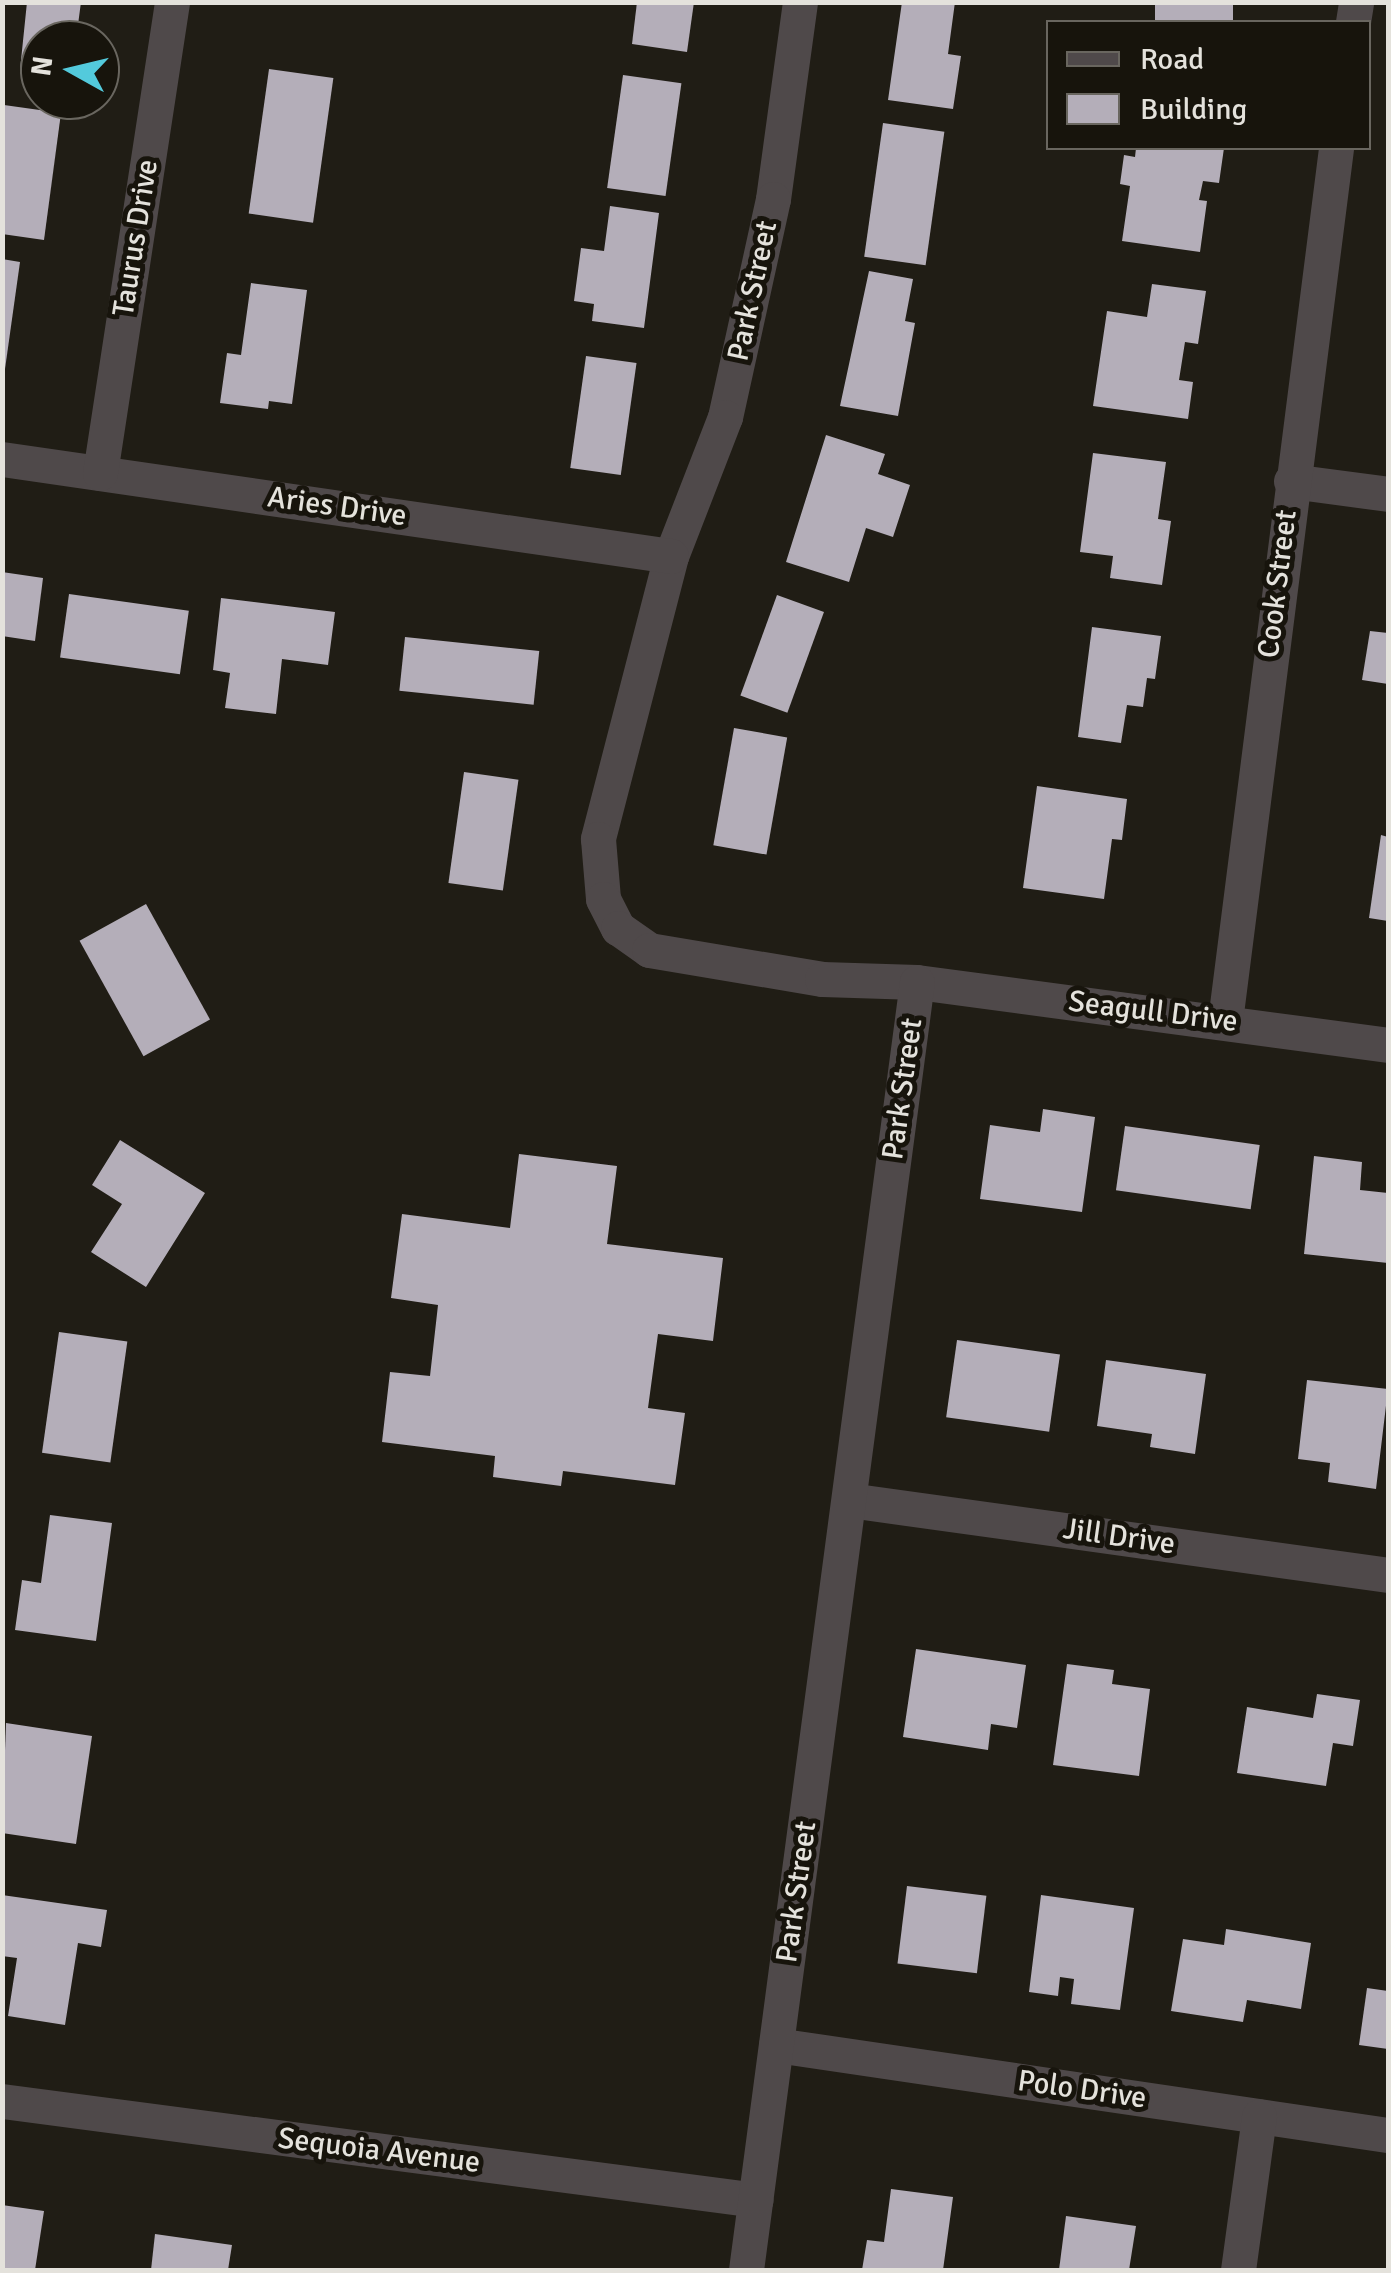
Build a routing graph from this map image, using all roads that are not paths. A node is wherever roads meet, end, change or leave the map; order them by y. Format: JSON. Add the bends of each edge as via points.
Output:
{"nodes":[{"id":1,"x":172,"y":2,"type":"edge"},
{"id":2,"x":800,"y":2,"type":"edge"},
{"id":3,"x":1336,"y":150,"type":"edge"},
{"id":4,"x":2,"y":458,"type":"edge"},
{"id":5,"x":100,"y":472,"type":"junction"},
{"id":6,"x":1291,"y":481,"type":"junction"},
{"id":7,"x":1388,"y":494,"type":"edge"},
{"id":8,"x":670,"y":556,"type":"junction"},
{"id":9,"x":917,"y":982,"type":"junction"},
{"id":10,"x":1225,"y":1021,"type":"junction"},
{"id":11,"x":1388,"y":1045,"type":"edge"},
{"id":12,"x":848,"y":1500,"type":"junction"},
{"id":13,"x":1388,"y":1575,"type":"edge"},
{"id":14,"x":776,"y":2045,"type":"junction"},
{"id":15,"x":2,"y":2101,"type":"edge"},
{"id":16,"x":1259,"y":2116,"type":"junction"},
{"id":17,"x":1388,"y":2135,"type":"edge"},
{"id":18,"x":756,"y":2200,"type":"junction"},
{"id":19,"x":746,"y":2270,"type":"edge"},
{"id":20,"x":1238,"y":2270,"type":"edge"}],
"edges":[{"from":1,"to":5,"type":"street","name":"Taurus Drive"},
{"from":2,"to":8,"type":"street","name":"Park Street","via":[[773,198],[726,418]]},
{"from":3,"to":6,"type":"street","name":"Cook Street"},
{"from":4,"to":5,"type":"street","name":"Aries Drive"},
{"from":5,"to":8,"type":"street","name":"Aries Drive"},
{"from":6,"to":7,"type":"street"},
{"from":6,"to":10,"type":"street","name":"Cook Street"},
{"from":8,"to":9,"type":"street","name":"Park Street","via":[[598,839],[603,899],[618,928],[649,950],[822,979]]},
{"from":9,"to":10,"type":"street","name":"Seagull Drive"},
{"from":9,"to":12,"type":"street","name":"Park Street"},
{"from":10,"to":11,"type":"street","name":"Seagull Drive"},
{"from":12,"to":13,"type":"street","name":"Jill Drive"},
{"from":12,"to":14,"type":"street","name":"Park Street"},
{"from":14,"to":16,"type":"street","name":"Polo Drive"},
{"from":14,"to":18,"type":"street","name":"Park Street"},
{"from":15,"to":18,"type":"street","name":"Sequoia Avenue"},
{"from":16,"to":17,"type":"street","name":"Polo Drive"},
{"from":16,"to":20,"type":"street"},
{"from":18,"to":19,"type":"street","name":"Park Street"}]}
